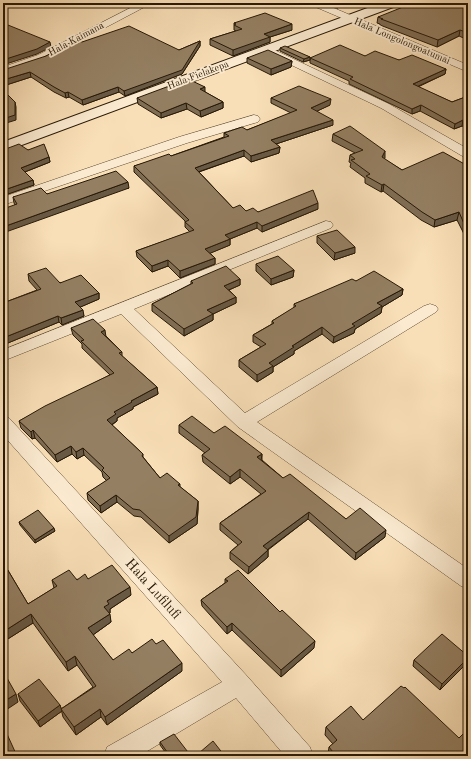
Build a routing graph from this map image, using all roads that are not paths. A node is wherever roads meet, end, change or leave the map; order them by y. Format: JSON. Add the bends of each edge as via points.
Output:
{"nodes":[{"id":1,"x":147,"y":3,"type":"edge"},
{"id":2,"x":314,"y":3,"type":"edge"},
{"id":3,"x":392,"y":3,"type":"edge"},
{"id":4,"x":350,"y":19,"type":"junction"},
{"id":5,"x":266,"y":49,"type":"junction"},
{"id":6,"x":468,"y":69,"type":"edge"},
{"id":7,"x":3,"y":72,"type":"edge"},
{"id":8,"x":254,"y":118,"type":"dead end"},
{"id":9,"x":3,"y":147,"type":"edge"},
{"id":10,"x":468,"y":154,"type":"edge"},
{"id":11,"x":3,"y":201,"type":"edge"},
{"id":12,"x":326,"y":225,"type":"dead end"},
{"id":13,"x":123,"y":307,"type":"junction"},
{"id":14,"x":430,"y":309,"type":"dead end"},
{"id":15,"x":3,"y":356,"type":"edge"},
{"id":16,"x":244,"y":422,"type":"junction"},
{"id":17,"x":4,"y":426,"type":"edge"},
{"id":18,"x":468,"y":580,"type":"edge"},
{"id":19,"x":239,"y":684,"type":"junction"},
{"id":20,"x":116,"y":756,"type":"edge"},
{"id":21,"x":301,"y":756,"type":"edge"}],
"edges":[{"from":1,"to":7,"type":"street","name":"Hala Kaimana","via":[[42,57]]},
{"from":2,"to":4,"type":"street","name":"Hala Longolongoatumai"},
{"from":3,"to":4,"type":"street","name":"Hala Fielakepa"},
{"from":4,"to":5,"type":"street","name":"Hala Fielakepa"},
{"from":4,"to":6,"type":"street","name":"Hala Longolongoatumai"},
{"from":5,"to":9,"type":"street","name":"Hala Fielakepa"},
{"from":5,"to":10,"type":"street","via":[[385,106]]},
{"from":8,"to":11,"type":"street"},
{"from":12,"to":13,"type":"street"},
{"from":13,"to":15,"type":"street"},
{"from":13,"to":16,"type":"street"},
{"from":14,"to":16,"type":"street"},
{"from":16,"to":18,"type":"street"},
{"from":17,"to":19,"type":"street","name":"Hala Lufilufi"},
{"from":19,"to":20,"type":"street"},
{"from":19,"to":21,"type":"street","name":"Hala Lufilufi"}]}
